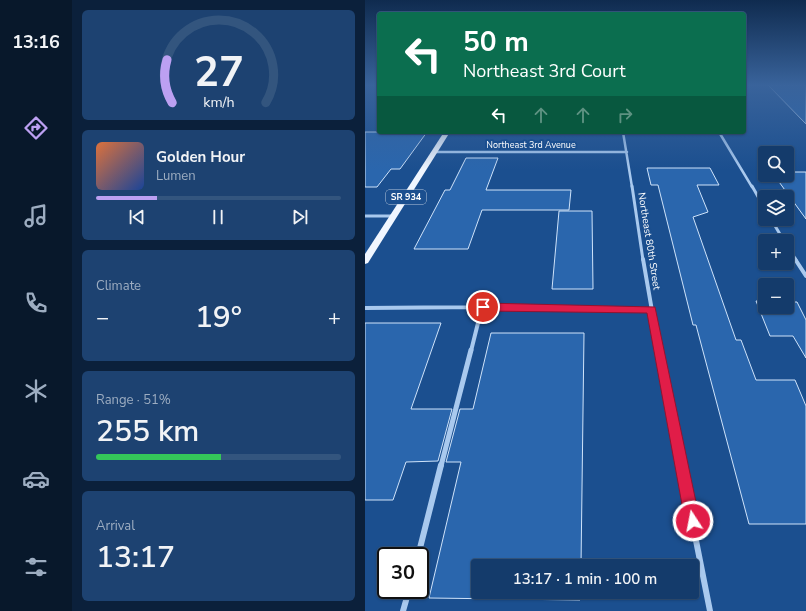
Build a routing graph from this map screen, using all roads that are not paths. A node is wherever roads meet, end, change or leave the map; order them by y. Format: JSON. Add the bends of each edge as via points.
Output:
{"nodes":[{"id":1,"x":446,"y":134,"type":"edge"},
{"id":2,"x":623,"y":134,"type":"edge"},
{"id":3,"x":720,"y":134,"type":"edge"},
{"id":4,"x":434,"y":152,"type":"junction"},
{"id":5,"x":627,"y":152,"type":"junction"},
{"id":6,"x":758,"y":197,"type":"edge"},
{"id":7,"x":365,"y":216,"type":"edge"},
{"id":8,"x":394,"y":216,"type":"junction"},
{"id":9,"x":794,"y":256,"type":"edge"},
{"id":10,"x":365,"y":261,"type":"edge"},
{"id":11,"x":806,"y":276,"type":"edge"},
{"id":12,"x":483,"y":307,"type":"junction"},
{"id":13,"x":365,"y":308,"type":"edge"},
{"id":14,"x":651,"y":310,"type":"junction"},
{"id":15,"x":420,"y":547,"type":"edge"},
{"id":16,"x":406,"y":599,"type":"edge"},
{"id":17,"x":403,"y":611,"type":"edge"},
{"id":18,"x":710,"y":611,"type":"edge"}],
"edges":[{"from":1,"to":4,"type":"main road","number":"SR 934"},
{"from":2,"to":5,"type":"street","name":"Northeast 80th Street"},
{"from":3,"to":6,"type":"street"},
{"from":4,"to":5,"type":"street","name":"Northeast 3rd Avenue"},
{"from":4,"to":8,"type":"main road","number":"SR 934"},
{"from":5,"to":14,"type":"street","name":"Northeast 80th Street"},
{"from":7,"to":8,"type":"street"},
{"from":8,"to":10,"type":"main road","number":"SR 934"},
{"from":9,"to":11,"type":"street"},
{"from":12,"to":13,"type":"street"},
{"from":12,"to":14,"type":"street"},
{"from":12,"to":15,"type":"street"},
{"from":14,"to":18,"type":"street","name":"Northeast 80th Street"},
{"from":16,"to":17,"type":"street"}]}
